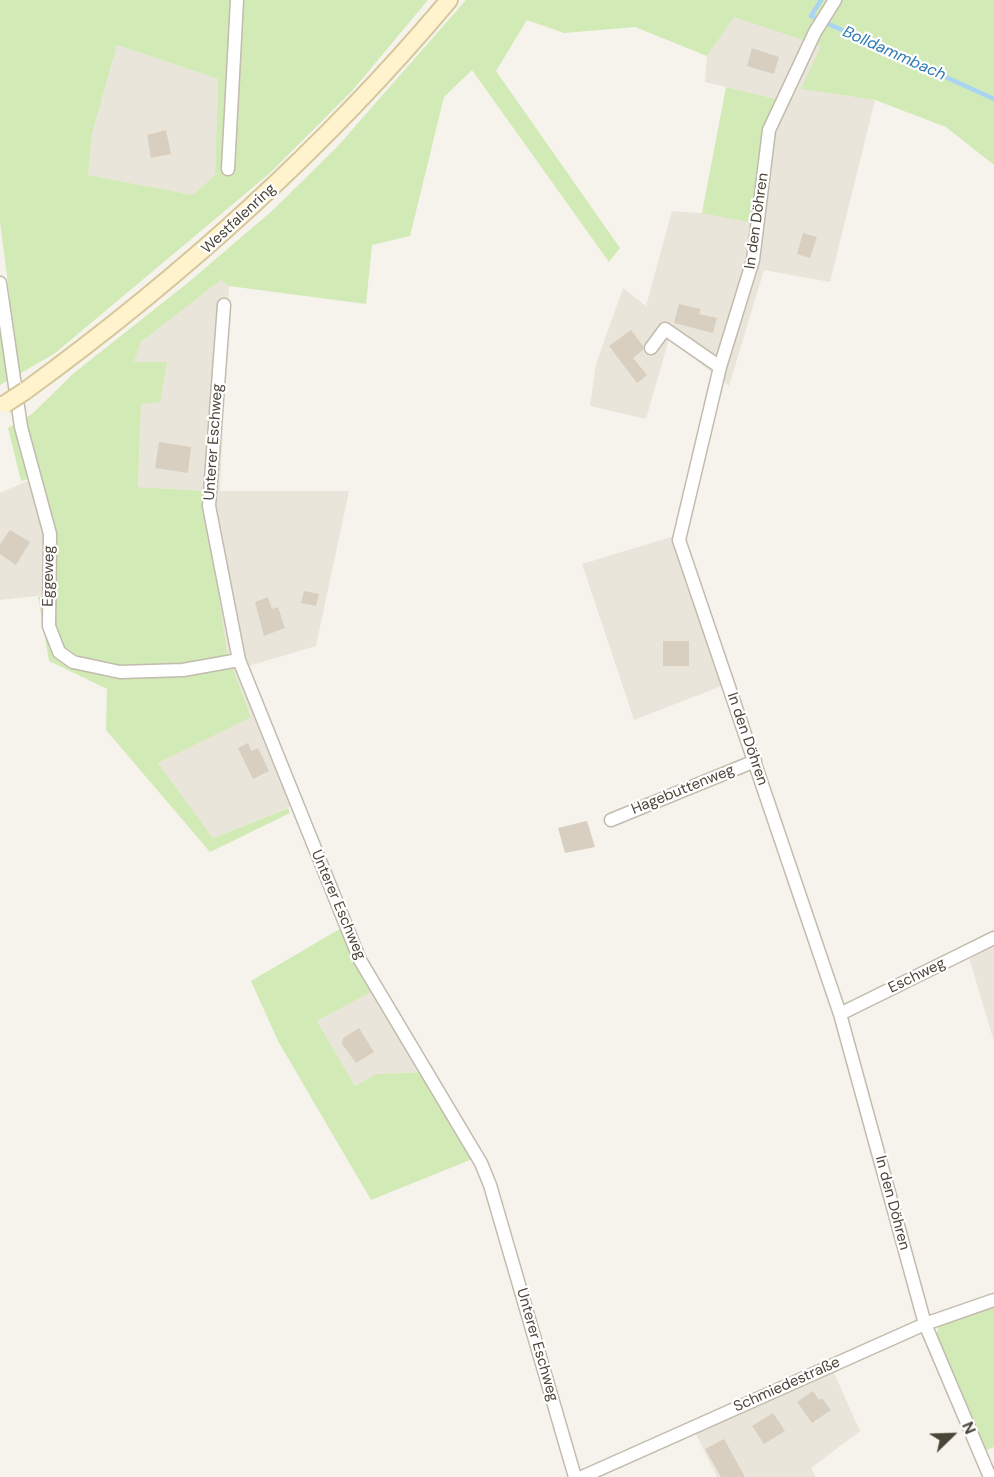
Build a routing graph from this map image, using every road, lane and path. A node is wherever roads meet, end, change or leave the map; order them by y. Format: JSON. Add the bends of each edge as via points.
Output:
{"nodes":[{"id":1,"x":237,"y":0,"type":"edge"},
{"id":2,"x":449,"y":0,"type":"edge"},
{"id":3,"x":833,"y":4,"type":"edge"},
{"id":4,"x":228,"y":169,"type":"dead end"},
{"id":5,"x":0,"y":283,"type":"edge"},
{"id":6,"x":224,"y":305,"type":"dead end"},
{"id":7,"x":651,"y":348,"type":"dead end"},
{"id":8,"x":720,"y":367,"type":"junction"},
{"id":9,"x":3,"y":405,"type":"edge"},
{"id":10,"x":239,"y":660,"type":"junction"},
{"id":11,"x":755,"y":761,"type":"junction"},
{"id":12,"x":612,"y":820,"type":"dead end"},
{"id":13,"x":994,"y":938,"type":"edge"},
{"id":14,"x":840,"y":1014,"type":"junction"},
{"id":15,"x":994,"y":1300,"type":"edge"},
{"id":16,"x":925,"y":1323,"type":"junction"},
{"id":17,"x":575,"y":1477,"type":"edge"},
{"id":18,"x":582,"y":1477,"type":"edge"},
{"id":19,"x":990,"y":1477,"type":"edge"}],
"edges":[{"from":1,"to":4,"type":"street"},
{"from":2,"to":9,"type":"main road","name":"Westfalenring","bridge":true,"via":[[362,99],[206,250],[109,329]]},
{"from":3,"to":8,"type":"street","name":"In den Döhren","via":[[769,130],[753,260]]},
{"from":5,"to":10,"type":"street","name":"Eggeweg","via":[[21,427],[50,534],[49,626],[59,652],[73,662],[120,672],[183,670]]},
{"from":6,"to":10,"type":"street","name":"Unterer Eschweg","via":[[209,506]]},
{"from":7,"to":8,"type":"street","via":[[665,328]]},
{"from":8,"to":11,"type":"street","name":"In den Döhren","via":[[679,540]]},
{"from":10,"to":17,"type":"street","name":"Unterer Eschweg","via":[[360,960],[481,1163]]},
{"from":11,"to":12,"type":"street","name":"Hagebuttenweg"},
{"from":11,"to":14,"type":"street","name":"In den Döhren"},
{"from":13,"to":14,"type":"street","name":"Eschweg"},
{"from":14,"to":16,"type":"street","name":"In den Döhren"},
{"from":15,"to":16,"type":"street","name":"Schmiedestraße"},
{"from":16,"to":18,"type":"street","name":"Schmiedestraße"},
{"from":16,"to":19,"type":"street","name":"In den Döhren"}]}
